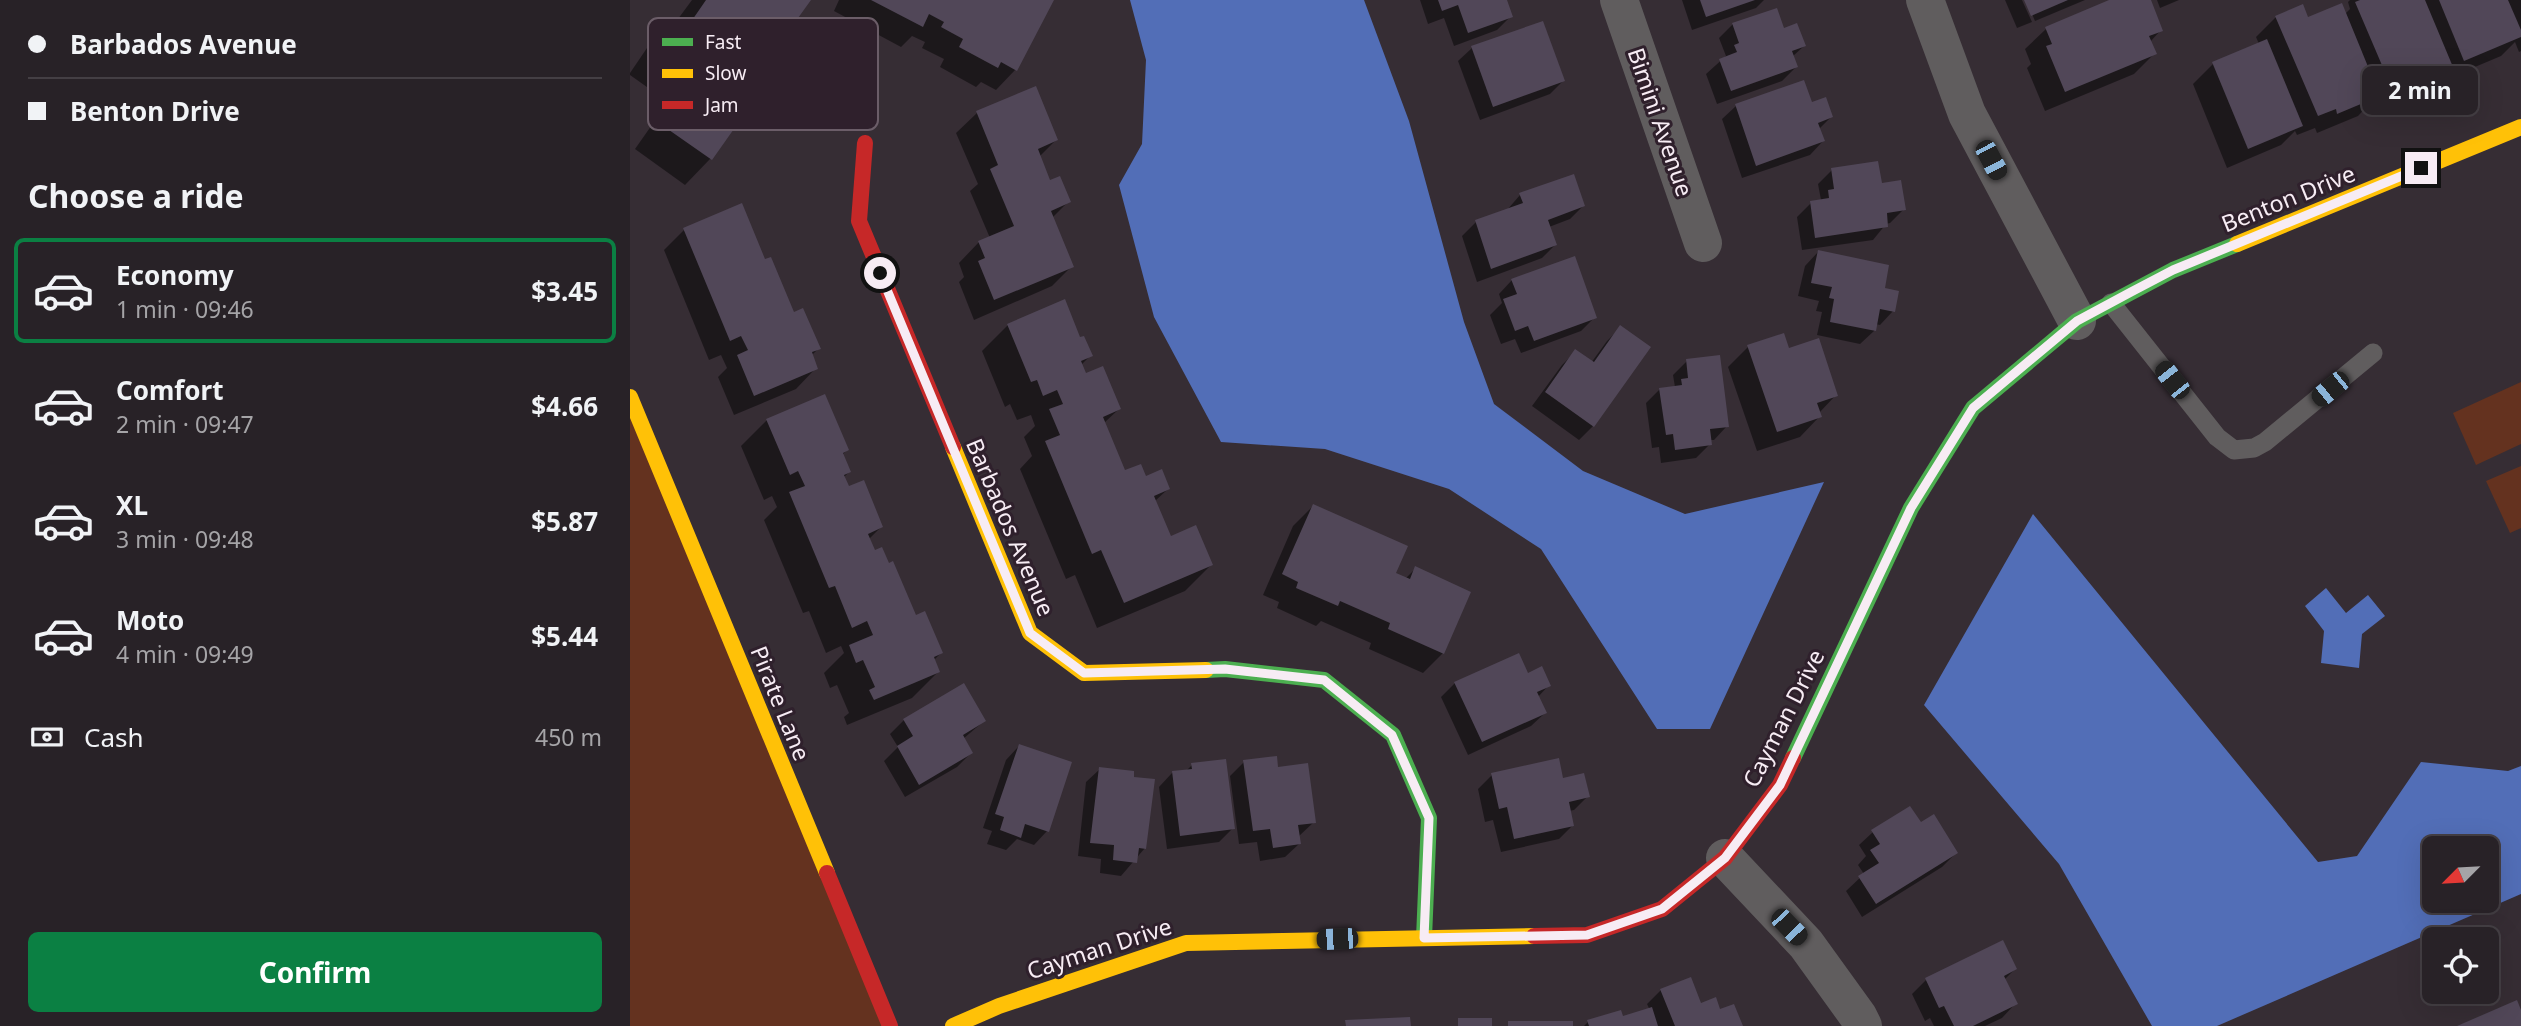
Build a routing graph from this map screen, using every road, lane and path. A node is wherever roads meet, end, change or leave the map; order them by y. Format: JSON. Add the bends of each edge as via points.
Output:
{"nodes":[{"id":1,"x":1619,"y":0,"type":"edge"},
{"id":2,"x":1925,"y":0,"type":"edge"},
{"id":3,"x":2521,"y":127,"type":"edge"},
{"id":4,"x":865,"y":144,"type":"dead end"},
{"id":5,"x":1703,"y":243,"type":"dead end"},
{"id":6,"x":2111,"y":303,"type":"junction"},
{"id":7,"x":2077,"y":321,"type":"junction"},
{"id":8,"x":2373,"y":353,"type":"dead end"},
{"id":9,"x":630,"y":397,"type":"edge"},
{"id":10,"x":1725,"y":858,"type":"junction"},
{"id":11,"x":1424,"y":938,"type":"junction"},
{"id":12,"x":890,"y":1026,"type":"edge"},
{"id":13,"x":953,"y":1026,"type":"edge"},
{"id":14,"x":1863,"y":1026,"type":"edge"}],
"edges":[{"from":1,"to":5,"type":"street","name":"Bimini Avenue"},
{"from":2,"to":7,"type":"street","via":[[1967,114]]},
{"from":3,"to":6,"type":"street","name":"Benton Drive","via":[[2173,270]]},
{"from":4,"to":11,"type":"street","name":"Barbados Avenue","via":[[859,221],[1030,633],[1084,673],[1225,669],[1324,680],[1392,735],[1429,818]]},
{"from":6,"to":7,"type":"street","name":"Benton Drive"},
{"from":6,"to":8,"type":"lane","via":[[2217,437],[2234,450],[2265,442]]},
{"from":7,"to":10,"type":"street","name":"Cayman Drive","via":[[1973,408],[1911,508],[1780,785]]},
{"from":9,"to":12,"type":"street","name":"Pirate Lane"},
{"from":10,"to":11,"type":"street","name":"Cayman Drive","via":[[1662,909],[1587,935]]},
{"from":10,"to":14,"type":"street","via":[[1806,944]]},
{"from":11,"to":13,"type":"street","name":"Cayman Drive","via":[[1186,943]]}]}
